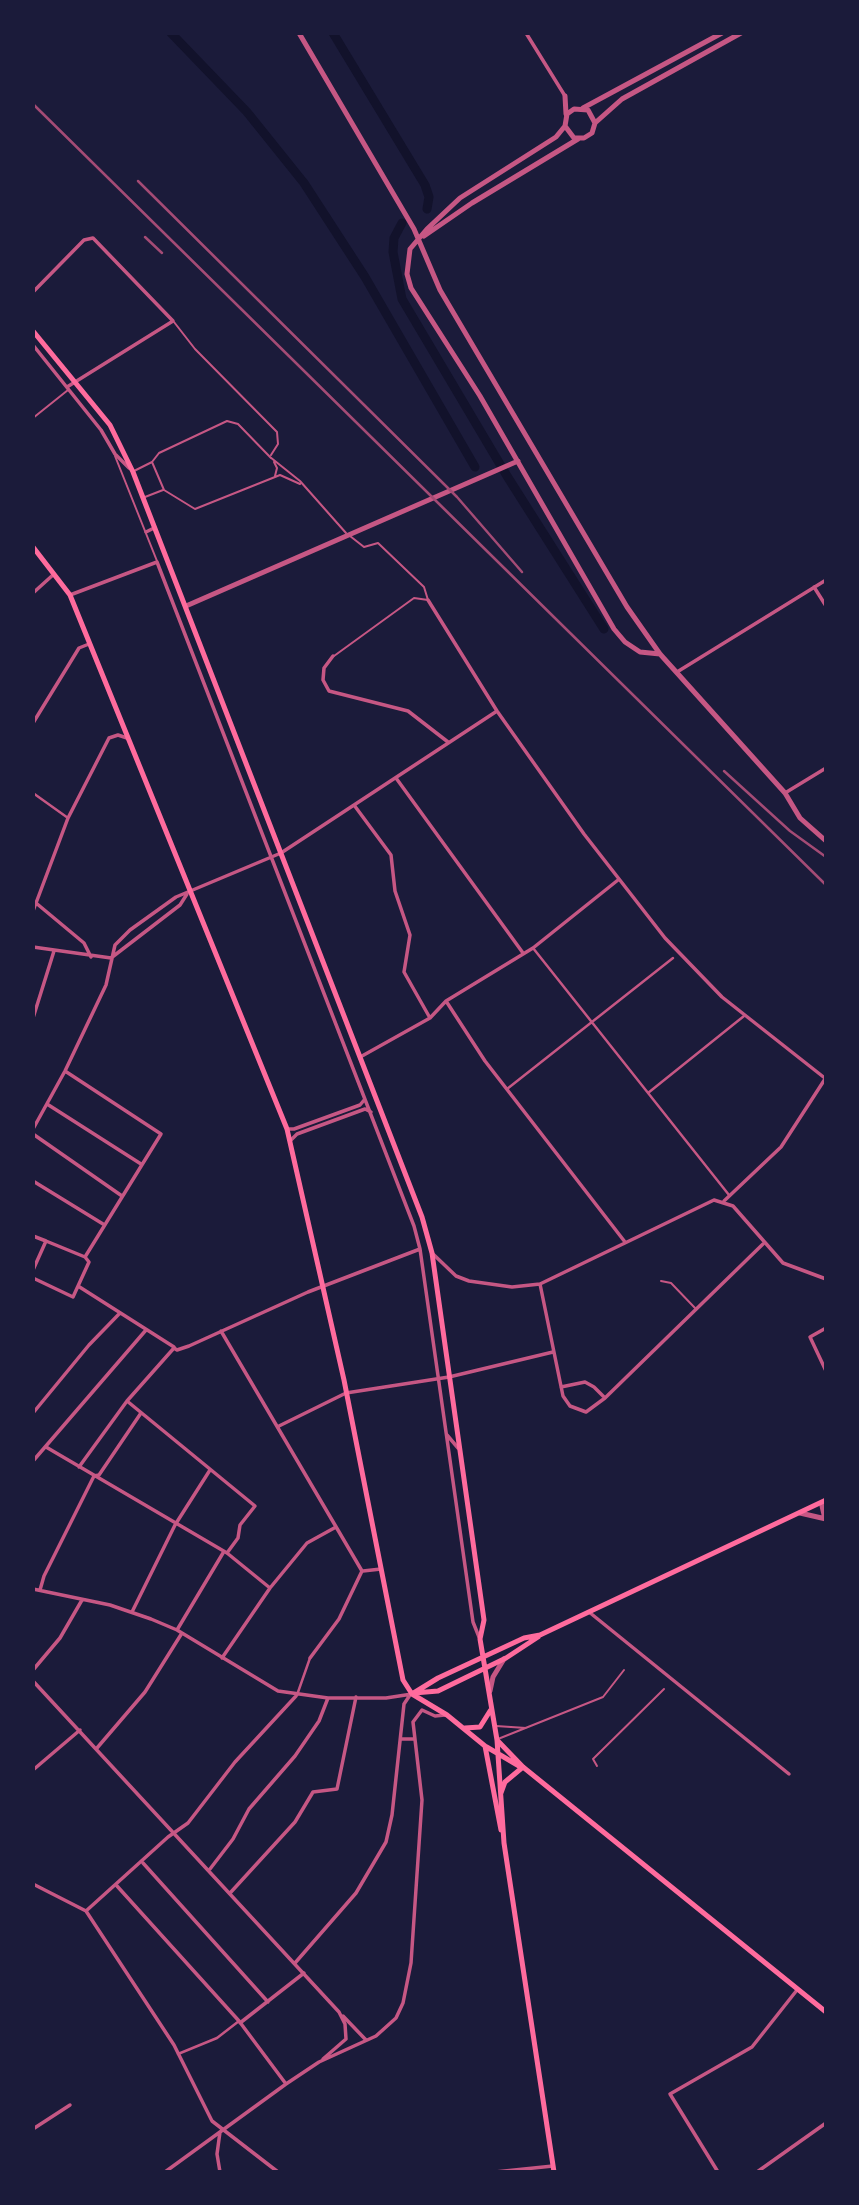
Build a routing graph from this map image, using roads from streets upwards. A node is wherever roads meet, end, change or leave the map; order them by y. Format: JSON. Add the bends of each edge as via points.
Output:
{"nodes":[{"id":1,"x":299,"y":33,"type":"edge"},
{"id":2,"x":526,"y":33,"type":"edge"},
{"id":3,"x":722,"y":33,"type":"edge"},
{"id":4,"x":741,"y":33,"type":"edge"},
{"id":5,"x":565,"y":96,"type":"junction"},
{"id":6,"x":580,"y":108,"type":"junction"},
{"id":7,"x":565,"y":118,"type":"junction"},
{"id":8,"x":595,"y":123,"type":"junction"},
{"id":9,"x":565,"y":127,"type":"junction"},
{"id":10,"x":579,"y":139,"type":"junction"},
{"id":11,"x":418,"y":239,"type":"junction"},
{"id":12,"x":33,"y":292,"type":"edge"},
{"id":13,"x":33,"y":331,"type":"edge"},
{"id":14,"x":33,"y":345,"type":"edge"},
{"id":15,"x":75,"y":381,"type":"junction"},
{"id":16,"x":68,"y":388,"type":"junction"},
{"id":17,"x":518,"y":461,"type":"junction"},
{"id":18,"x":134,"y":472,"type":"junction"},
{"id":19,"x":144,"y":498,"type":"junction"},
{"id":20,"x":135,"y":502,"type":"road end"},
{"id":21,"x":156,"y":528,"type":"junction"},
{"id":22,"x":146,"y":532,"type":"road end"},
{"id":23,"x":33,"y":547,"type":"edge"},
{"id":24,"x":157,"y":562,"type":"junction"},
{"id":25,"x":171,"y":567,"type":"junction"},
{"id":26,"x":54,"y":574,"type":"junction"},
{"id":27,"x":826,"y":580,"type":"edge"},
{"id":28,"x":814,"y":587,"type":"junction"},
{"id":29,"x":33,"y":593,"type":"edge"},
{"id":30,"x":70,"y":595,"type":"junction"},
{"id":31,"x":428,"y":600,"type":"road end"},
{"id":32,"x":186,"y":606,"type":"junction"},
{"id":33,"x":826,"y":606,"type":"edge"},
{"id":34,"x":176,"y":610,"type":"junction"},
{"id":35,"x":89,"y":644,"type":"junction"},
{"id":36,"x":660,"y":654,"type":"junction"},
{"id":37,"x":333,"y":656,"type":"road end"},
{"id":38,"x":677,"y":672,"type":"junction"},
{"id":39,"x":498,"y":711,"type":"junction"},
{"id":40,"x":33,"y":723,"type":"edge"},
{"id":41,"x":127,"y":738,"type":"junction"},
{"id":42,"x":448,"y":743,"type":"junction"},
{"id":43,"x":826,"y":768,"type":"edge"},
{"id":44,"x":396,"y":778,"type":"junction"},
{"id":45,"x":33,"y":793,"type":"edge"},
{"id":46,"x":785,"y":793,"type":"junction"},
{"id":47,"x":354,"y":805,"type":"junction"},
{"id":48,"x":68,"y":818,"type":"junction"},
{"id":49,"x":826,"y":841,"type":"edge"},
{"id":50,"x":281,"y":853,"type":"junction"},
{"id":51,"x":271,"y":857,"type":"junction"},
{"id":52,"x":618,"y":880,"type":"junction"},
{"id":53,"x":188,"y":892,"type":"junction"},
{"id":54,"x":36,"y":903,"type":"junction"},
{"id":55,"x":33,"y":911,"type":"edge"},
{"id":56,"x":33,"y":947,"type":"edge"},
{"id":57,"x":533,"y":948,"type":"junction"},
{"id":58,"x":54,"y":951,"type":"junction"},
{"id":59,"x":523,"y":953,"type":"junction"},
{"id":60,"x":91,"y":957,"type":"junction"},
{"id":61,"x":111,"y":958,"type":"junction"},
{"id":62,"x":673,"y":958,"type":"dead end"},
{"id":63,"x":314,"y":964,"type":"junction"},
{"id":64,"x":328,"y":972,"type":"junction"},
{"id":65,"x":446,"y":1001,"type":"junction"},
{"id":66,"x":345,"y":1013,"type":"junction"},
{"id":67,"x":745,"y":1016,"type":"junction"},
{"id":68,"x":33,"y":1018,"type":"edge"},
{"id":69,"x":430,"y":1018,"type":"junction"},
{"id":70,"x":592,"y":1022,"type":"junction"},
{"id":71,"x":341,"y":1031,"type":"junction"},
{"id":72,"x":362,"y":1056,"type":"junction"},
{"id":73,"x":65,"y":1071,"type":"junction"},
{"id":74,"x":826,"y":1079,"type":"edge"},
{"id":75,"x":507,"y":1089,"type":"junction"},
{"id":76,"x":648,"y":1093,"type":"junction"},
{"id":77,"x":366,"y":1098,"type":"junction"},
{"id":78,"x":47,"y":1104,"type":"junction"},
{"id":79,"x":371,"y":1112,"type":"junction"},
{"id":80,"x":35,"y":1120,"type":"edge"},
{"id":81,"x":287,"y":1129,"type":"junction"},
{"id":82,"x":33,"y":1131,"type":"edge"},
{"id":83,"x":380,"y":1134,"type":"junction"},
{"id":84,"x":291,"y":1140,"type":"junction"},
{"id":85,"x":396,"y":1147,"type":"junction"},
{"id":86,"x":141,"y":1164,"type":"junction"},
{"id":87,"x":33,"y":1181,"type":"edge"},
{"id":88,"x":729,"y":1195,"type":"junction"},
{"id":89,"x":122,"y":1196,"type":"junction"},
{"id":90,"x":723,"y":1201,"type":"junction"},
{"id":91,"x":103,"y":1224,"type":"junction"},
{"id":92,"x":33,"y":1236,"type":"edge"},
{"id":93,"x":46,"y":1241,"type":"junction"},
{"id":94,"x":625,"y":1242,"type":"junction"},
{"id":95,"x":763,"y":1244,"type":"junction"},
{"id":96,"x":420,"y":1249,"type":"junction"},
{"id":97,"x":432,"y":1253,"type":"junction"},
{"id":98,"x":85,"y":1257,"type":"junction"},
{"id":99,"x":33,"y":1270,"type":"edge"},
{"id":100,"x":33,"y":1278,"type":"edge"},
{"id":101,"x":826,"y":1279,"type":"edge"},
{"id":102,"x":540,"y":1284,"type":"junction"},
{"id":103,"x":78,"y":1286,"type":"junction"},
{"id":104,"x":324,"y":1287,"type":"junction"},
{"id":105,"x":120,"y":1313,"type":"junction"},
{"id":106,"x":826,"y":1328,"type":"edge"},
{"id":107,"x":146,"y":1330,"type":"junction"},
{"id":108,"x":221,"y":1331,"type":"junction"},
{"id":109,"x":174,"y":1348,"type":"junction"},
{"id":110,"x":553,"y":1352,"type":"junction"},
{"id":111,"x":826,"y":1371,"type":"edge"},
{"id":112,"x":449,"y":1377,"type":"junction"},
{"id":113,"x":439,"y":1379,"type":"junction"},
{"id":114,"x":561,"y":1387,"type":"junction"},
{"id":115,"x":346,"y":1393,"type":"junction"},
{"id":116,"x":605,"y":1398,"type":"junction"},
{"id":117,"x":127,"y":1401,"type":"junction"},
{"id":118,"x":33,"y":1413,"type":"edge"},
{"id":119,"x":141,"y":1413,"type":"junction"},
{"id":120,"x":279,"y":1426,"type":"junction"},
{"id":121,"x":447,"y":1435,"type":"junction"},
{"id":122,"x":46,"y":1447,"type":"junction"},
{"id":123,"x":460,"y":1449,"type":"junction"},
{"id":124,"x":33,"y":1461,"type":"edge"},
{"id":125,"x":79,"y":1467,"type":"junction"},
{"id":126,"x":211,"y":1469,"type":"junction"},
{"id":127,"x":94,"y":1476,"type":"junction"},
{"id":128,"x":826,"y":1500,"type":"edge"},
{"id":129,"x":800,"y":1513,"type":"junction"},
{"id":130,"x":826,"y":1519,"type":"edge"},
{"id":131,"x":175,"y":1525,"type":"junction"},
{"id":132,"x":336,"y":1527,"type":"junction"},
{"id":133,"x":225,"y":1553,"type":"junction"},
{"id":134,"x":381,"y":1569,"type":"junction"},
{"id":135,"x":362,"y":1571,"type":"junction"},
{"id":136,"x":270,"y":1588,"type":"junction"},
{"id":137,"x":33,"y":1589,"type":"edge"},
{"id":138,"x":40,"y":1590,"type":"junction"},
{"id":139,"x":82,"y":1600,"type":"junction"},
{"id":140,"x":132,"y":1612,"type":"junction"},
{"id":141,"x":589,"y":1612,"type":"junction"},
{"id":142,"x":177,"y":1630,"type":"junction"},
{"id":143,"x":183,"y":1633,"type":"junction"},
{"id":144,"x":540,"y":1635,"type":"junction"},
{"id":145,"x":480,"y":1639,"type":"junction"},
{"id":146,"x":483,"y":1657,"type":"junction"},
{"id":147,"x":222,"y":1658,"type":"junction"},
{"id":148,"x":310,"y":1658,"type":"joint"},
{"id":149,"x":506,"y":1658,"type":"junction"},
{"id":150,"x":484,"y":1668,"type":"junction"},
{"id":151,"x":33,"y":1670,"type":"edge"},
{"id":152,"x":33,"y":1681,"type":"edge"},
{"id":153,"x":412,"y":1694,"type":"junction"},
{"id":154,"x":297,"y":1695,"type":"junction"},
{"id":155,"x":356,"y":1697,"type":"junction"},
{"id":156,"x":328,"y":1698,"type":"junction"},
{"id":157,"x":488,"y":1698,"type":"junction"},
{"id":158,"x":490,"y":1711,"type":"junction"},
{"id":159,"x":447,"y":1715,"type":"junction"},
{"id":160,"x":462,"y":1728,"type":"junction"},
{"id":161,"x":80,"y":1730,"type":"junction"},
{"id":162,"x":402,"y":1739,"type":"junction"},
{"id":163,"x":415,"y":1739,"type":"junction"},
{"id":164,"x":497,"y":1740,"type":"junction"},
{"id":165,"x":485,"y":1746,"type":"junction"},
{"id":166,"x":97,"y":1748,"type":"junction"},
{"id":167,"x":498,"y":1753,"type":"junction"},
{"id":168,"x":523,"y":1768,"type":"junction"},
{"id":169,"x":33,"y":1770,"type":"edge"},
{"id":170,"x":789,"y":1774,"type":"dead end"},
{"id":171,"x":501,"y":1796,"type":"junction"},
{"id":172,"x":175,"y":1832,"type":"junction"},
{"id":173,"x":504,"y":1843,"type":"junction"},
{"id":174,"x":143,"y":1863,"type":"junction"},
{"id":175,"x":210,"y":1869,"type":"junction"},
{"id":176,"x":33,"y":1884,"type":"edge"},
{"id":177,"x":117,"y":1886,"type":"junction"},
{"id":178,"x":231,"y":1892,"type":"junction"},
{"id":179,"x":86,"y":1911,"type":"junction"},
{"id":180,"x":295,"y":1964,"type":"junction"},
{"id":181,"x":304,"y":1973,"type":"junction"},
{"id":182,"x":797,"y":1990,"type":"junction"},
{"id":183,"x":268,"y":2002,"type":"junction"},
{"id":184,"x":339,"y":2012,"type":"junction"},
{"id":185,"x":826,"y":2012,"type":"edge"},
{"id":186,"x":240,"y":2022,"type":"junction"},
{"id":187,"x":366,"y":2039,"type":"junction"},
{"id":188,"x":178,"y":2053,"type":"junction"},
{"id":189,"x":319,"y":2062,"type":"junction"},
{"id":190,"x":286,"y":2084,"type":"junction"},
{"id":191,"x":70,"y":2105,"type":"dead end"},
{"id":192,"x":826,"y":2123,"type":"edge"},
{"id":193,"x":33,"y":2129,"type":"edge"},
{"id":194,"x":221,"y":2130,"type":"junction"},
{"id":195,"x":554,"y":2169,"type":"edge"},
{"id":196,"x":166,"y":2172,"type":"edge"},
{"id":197,"x":220,"y":2172,"type":"edge"},
{"id":198,"x":278,"y":2172,"type":"edge"},
{"id":199,"x":495,"y":2172,"type":"edge"},
{"id":200,"x":718,"y":2172,"type":"edge"},
{"id":201,"x":757,"y":2172,"type":"edge"}],
"edges":[{"from":1,"to":11,"type":"street"},
{"from":2,"to":5,"type":"street"},
{"from":3,"to":6,"type":"street"},
{"from":4,"to":8,"type":"street","via":[[622,99]]},
{"from":5,"to":6,"type":"street"},
{"from":5,"to":7,"type":"street"},
{"from":6,"to":7,"type":"street"},
{"from":6,"to":8,"type":"street","via":[[592,113]]},
{"from":7,"to":9,"type":"street"},
{"from":8,"to":10,"type":"street","via":[[592,132]]},
{"from":9,"to":10,"type":"street"},
{"from":9,"to":11,"type":"street","via":[[460,198]]},
{"from":10,"to":11,"type":"street"},
{"from":11,"to":17,"type":"street","via":[[407,261],[411,288]]},
{"from":11,"to":36,"type":"street","via":[[447,302],[627,607]]},
{"from":12,"to":15,"type":"street","via":[[84,240],[93,238],[173,321]]},
{"from":13,"to":15,"type":"main road"},
{"from":14,"to":16,"type":"street"},
{"from":15,"to":16,"type":"street"},
{"from":15,"to":18,"type":"main road","via":[[110,425]]},
{"from":16,"to":18,"type":"street","via":[[115,454]]},
{"from":17,"to":32,"type":"street"},
{"from":17,"to":36,"type":"street","via":[[614,629],[640,652]]},
{"from":18,"to":19,"type":"main road"},
{"from":19,"to":20,"type":"street"},
{"from":19,"to":21,"type":"main road"},
{"from":21,"to":22,"type":"street"},
{"from":21,"to":25,"type":"main road"},
{"from":23,"to":26,"type":"main road"},
{"from":24,"to":25,"type":"street"},
{"from":24,"to":30,"type":"street"},
{"from":24,"to":34,"type":"street"},
{"from":25,"to":32,"type":"main road"},
{"from":26,"to":29,"type":"street"},
{"from":26,"to":30,"type":"main road"},
{"from":27,"to":28,"type":"street"},
{"from":28,"to":33,"type":"street"},
{"from":28,"to":38,"type":"street"},
{"from":30,"to":35,"type":"main road"},
{"from":31,"to":39,"type":"street"},
{"from":32,"to":34,"type":"street"},
{"from":32,"to":50,"type":"main road"},
{"from":34,"to":51,"type":"street"},
{"from":35,"to":40,"type":"street","via":[[79,648]]},
{"from":35,"to":41,"type":"main road"},
{"from":36,"to":38,"type":"street"},
{"from":37,"to":42,"type":"street","via":[[324,668],[323,680],[329,691],[408,711]]},
{"from":38,"to":46,"type":"street"},
{"from":39,"to":42,"type":"street"},
{"from":39,"to":52,"type":"street"},
{"from":41,"to":48,"type":"street","via":[[109,738]]},
{"from":41,"to":53,"type":"main road"},
{"from":42,"to":44,"type":"street"},
{"from":43,"to":46,"type":"street"},
{"from":44,"to":47,"type":"street"},
{"from":44,"to":59,"type":"street"},
{"from":45,"to":48,"type":"street"},
{"from":46,"to":49,"type":"street","via":[[800,818]]},
{"from":47,"to":50,"type":"street"},
{"from":47,"to":69,"type":"street","via":[[391,855],[410,935],[404,972]]},
{"from":48,"to":54,"type":"street"},
{"from":50,"to":51,"type":"street"},
{"from":50,"to":64,"type":"main road"},
{"from":51,"to":53,"type":"street"},
{"from":51,"to":63,"type":"street"},
{"from":52,"to":57,"type":"street"},
{"from":52,"to":67,"type":"street","via":[[684,960]]},
{"from":53,"to":61,"type":"street","via":[[180,905]]},
{"from":53,"to":61,"type":"street","via":[[138,923],[115,945]]},
{"from":53,"to":81,"type":"main road"},
{"from":54,"to":55,"type":"street"},
{"from":54,"to":60,"type":"street","via":[[84,943]]},
{"from":56,"to":58,"type":"street"},
{"from":57,"to":59,"type":"street"},
{"from":57,"to":70,"type":"street"},
{"from":58,"to":60,"type":"street"},
{"from":58,"to":68,"type":"street"},
{"from":59,"to":65,"type":"street"},
{"from":60,"to":61,"type":"street"},
{"from":61,"to":73,"type":"street","via":[[106,985]]},
{"from":62,"to":70,"type":"street"},
{"from":63,"to":64,"type":"street"},
{"from":63,"to":71,"type":"street"},
{"from":64,"to":66,"type":"main road"},
{"from":65,"to":69,"type":"street"},
{"from":65,"to":75,"type":"street"},
{"from":66,"to":71,"type":"street"},
{"from":66,"to":72,"type":"main road"},
{"from":67,"to":74,"type":"street"},
{"from":67,"to":76,"type":"street"},
{"from":69,"to":72,"type":"street"},
{"from":70,"to":75,"type":"street"},
{"from":70,"to":76,"type":"street"},
{"from":71,"to":77,"type":"street"},
{"from":72,"to":85,"type":"main road"},
{"from":73,"to":78,"type":"street"},
{"from":73,"to":86,"type":"street","via":[[161,1134]]},
{"from":74,"to":88,"type":"street","via":[[781,1147]]},
{"from":75,"to":94,"type":"street"},
{"from":76,"to":88,"type":"street"},
{"from":77,"to":79,"type":"street"},
{"from":77,"to":81,"type":"street","via":[[363,1104]]},
{"from":78,"to":80,"type":"street"},
{"from":78,"to":86,"type":"street"},
{"from":79,"to":83,"type":"street"},
{"from":79,"to":84,"type":"street","via":[[365,1109]]},
{"from":80,"to":82,"type":"street"},
{"from":81,"to":84,"type":"main road"},
{"from":82,"to":89,"type":"street"},
{"from":83,"to":85,"type":"street"},
{"from":83,"to":96,"type":"street"},
{"from":84,"to":104,"type":"main road"},
{"from":85,"to":97,"type":"main road"},
{"from":86,"to":89,"type":"street"},
{"from":87,"to":91,"type":"street"},
{"from":88,"to":90,"type":"street"},
{"from":89,"to":91,"type":"street"},
{"from":90,"to":94,"type":"street","via":[[704,1202]]},
{"from":90,"to":95,"type":"street","via":[[733,1206]]},
{"from":91,"to":98,"type":"street"},
{"from":92,"to":93,"type":"street"},
{"from":93,"to":98,"type":"street"},
{"from":93,"to":99,"type":"street"},
{"from":94,"to":102,"type":"street"},
{"from":95,"to":101,"type":"street","via":[[783,1264]]},
{"from":95,"to":116,"type":"street"},
{"from":96,"to":104,"type":"street"},
{"from":96,"to":113,"type":"street"},
{"from":97,"to":102,"type":"street","via":[[456,1276],[469,1281],[512,1287]]},
{"from":97,"to":112,"type":"main road"},
{"from":98,"to":103,"type":"street","via":[[89,1262]]},
{"from":100,"to":103,"type":"street","via":[[73,1297]]},
{"from":102,"to":110,"type":"street"},
{"from":103,"to":105,"type":"street"},
{"from":104,"to":108,"type":"street"},
{"from":104,"to":115,"type":"main road"},
{"from":105,"to":107,"type":"street"},
{"from":105,"to":118,"type":"street"},
{"from":106,"to":111,"type":"street","via":[[810,1337]]},
{"from":107,"to":109,"type":"street"},
{"from":107,"to":122,"type":"street"},
{"from":108,"to":109,"type":"street"},
{"from":108,"to":120,"type":"street"},
{"from":109,"to":117,"type":"street"},
{"from":110,"to":112,"type":"street"},
{"from":110,"to":114,"type":"street"},
{"from":112,"to":113,"type":"street"},
{"from":112,"to":123,"type":"main road"},
{"from":113,"to":115,"type":"street"},
{"from":113,"to":121,"type":"street"},
{"from":114,"to":116,"type":"street","via":[[584,1382]]},
{"from":114,"to":116,"type":"street","via":[[567,1402],[581,1412]]},
{"from":115,"to":120,"type":"street"},
{"from":115,"to":134,"type":"main road"},
{"from":117,"to":119,"type":"street"},
{"from":117,"to":125,"type":"street"},
{"from":119,"to":126,"type":"street"},
{"from":119,"to":127,"type":"street"},
{"from":120,"to":132,"type":"street"},
{"from":121,"to":123,"type":"street"},
{"from":121,"to":145,"type":"street","via":[[473,1622]]},
{"from":122,"to":124,"type":"street"},
{"from":122,"to":125,"type":"street"},
{"from":123,"to":145,"type":"main road","via":[[484,1620]]},
{"from":125,"to":127,"type":"street"},
{"from":126,"to":131,"type":"street"},
{"from":126,"to":133,"type":"street","via":[[256,1506]]},
{"from":127,"to":131,"type":"street"},
{"from":127,"to":138,"type":"street"},
{"from":128,"to":129,"type":"main road"},
{"from":128,"to":130,"type":"street","via":[[822,1506]]},
{"from":129,"to":130,"type":"street"},
{"from":129,"to":141,"type":"main road"},
{"from":131,"to":133,"type":"street"},
{"from":131,"to":140,"type":"street"},
{"from":132,"to":135,"type":"street"},
{"from":132,"to":136,"type":"street","via":[[307,1544]]},
{"from":133,"to":136,"type":"street"},
{"from":133,"to":142,"type":"street"},
{"from":134,"to":135,"type":"street"},
{"from":134,"to":153,"type":"main road","via":[[402,1680]]},
{"from":135,"to":148,"type":"street","via":[[339,1619]]},
{"from":136,"to":147,"type":"street"},
{"from":137,"to":138,"type":"street"},
{"from":138,"to":139,"type":"street"},
{"from":139,"to":140,"type":"street"},
{"from":139,"to":151,"type":"street","via":[[60,1638]]},
{"from":140,"to":142,"type":"street"},
{"from":141,"to":144,"type":"main road"},
{"from":141,"to":170,"type":"street"},
{"from":142,"to":143,"type":"street"},
{"from":143,"to":147,"type":"street"},
{"from":143,"to":166,"type":"street","via":[[145,1692]]},
{"from":144,"to":146,"type":"main road"},
{"from":144,"to":149,"type":"main road"},
{"from":145,"to":146,"type":"main road"},
{"from":146,"to":150,"type":"main road"},
{"from":146,"to":153,"type":"main road"},
{"from":147,"to":154,"type":"street","via":[[278,1691]]},
{"from":148,"to":154,"type":"street"},
{"from":149,"to":150,"type":"main road"},
{"from":149,"to":157,"type":"street","via":[[493,1677]]},
{"from":150,"to":153,"type":"main road","via":[[438,1690]]},
{"from":150,"to":157,"type":"main road"},
{"from":152,"to":161,"type":"street"},
{"from":153,"to":155,"type":"street"},
{"from":153,"to":159,"type":"main road"},
{"from":153,"to":162,"type":"street","via":[[404,1704]]},
{"from":154,"to":156,"type":"street"},
{"from":154,"to":172,"type":"street","via":[[235,1762],[188,1823]]},
{"from":155,"to":156,"type":"street"},
{"from":155,"to":178,"type":"street","via":[[337,1789],[313,1792],[295,1822]]},
{"from":156,"to":175,"type":"street","via":[[319,1721],[295,1756],[249,1810]]},
{"from":157,"to":158,"type":"main road"},
{"from":158,"to":160,"type":"main road","via":[[480,1727]]},
{"from":158,"to":164,"type":"main road"},
{"from":159,"to":160,"type":"main road"},
{"from":159,"to":163,"type":"street","via":[[418,1712],[413,1722]]},
{"from":160,"to":165,"type":"main road"},
{"from":161,"to":166,"type":"street"},
{"from":161,"to":169,"type":"street"},
{"from":162,"to":163,"type":"street"},
{"from":162,"to":180,"type":"street","via":[[386,1842],[356,1893]]},
{"from":163,"to":187,"type":"street","via":[[422,1800],[411,1963],[396,2018],[385,2030]]},
{"from":164,"to":167,"type":"main road"},
{"from":164,"to":168,"type":"main road"},
{"from":165,"to":167,"type":"main road"},
{"from":165,"to":173,"type":"main road"},
{"from":166,"to":172,"type":"street"},
{"from":167,"to":168,"type":"main road"},
{"from":167,"to":171,"type":"main road"},
{"from":168,"to":171,"type":"main road","via":[[505,1782]]},
{"from":168,"to":182,"type":"main road"},
{"from":171,"to":173,"type":"main road"},
{"from":172,"to":174,"type":"street"},
{"from":172,"to":175,"type":"street"},
{"from":173,"to":195,"type":"main road"},
{"from":174,"to":177,"type":"street"},
{"from":174,"to":183,"type":"street"},
{"from":175,"to":178,"type":"street"},
{"from":176,"to":179,"type":"street"},
{"from":177,"to":179,"type":"street"},
{"from":177,"to":186,"type":"street"},
{"from":178,"to":180,"type":"street"},
{"from":179,"to":188,"type":"street"},
{"from":180,"to":181,"type":"street"},
{"from":181,"to":183,"type":"street"},
{"from":181,"to":184,"type":"street"},
{"from":182,"to":185,"type":"main road"},
{"from":182,"to":200,"type":"street","via":[[752,2048],[670,2094]]},
{"from":183,"to":186,"type":"street"},
{"from":184,"to":187,"type":"street"},
{"from":184,"to":189,"type":"street","via":[[346,2039]]},
{"from":186,"to":188,"type":"street","via":[[217,2038]]},
{"from":186,"to":190,"type":"street"},
{"from":187,"to":189,"type":"street"},
{"from":188,"to":194,"type":"street"},
{"from":189,"to":190,"type":"street"},
{"from":190,"to":194,"type":"street"},
{"from":191,"to":193,"type":"street"},
{"from":192,"to":201,"type":"street"},
{"from":194,"to":196,"type":"street"},
{"from":194,"to":197,"type":"street"},
{"from":194,"to":198,"type":"street"},
{"from":195,"to":199,"type":"street"}]}
